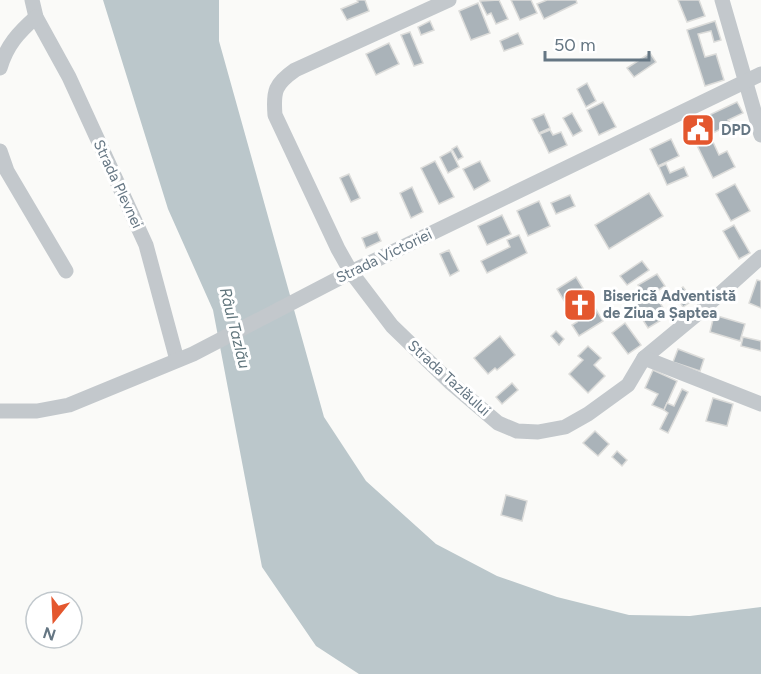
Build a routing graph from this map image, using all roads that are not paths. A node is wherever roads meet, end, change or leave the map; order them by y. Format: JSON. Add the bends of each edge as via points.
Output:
{"nodes":[{"id":1,"x":32,"y":0,"type":"edge"},
{"id":2,"x":449,"y":0,"type":"edge"},
{"id":3,"x":722,"y":0,"type":"edge"},
{"id":4,"x":36,"y":16,"type":"junction"},
{"id":5,"x":0,"y":68,"type":"edge"},
{"id":6,"x":761,"y":74,"type":"edge"},
{"id":7,"x":745,"y":81,"type":"junction"},
{"id":8,"x":761,"y":135,"type":"edge"},
{"id":9,"x":0,"y":151,"type":"edge"},
{"id":10,"x":761,"y":257,"type":"edge"},
{"id":11,"x":66,"y":271,"type":"dead end"},
{"id":12,"x":351,"y":272,"type":"junction"},
{"id":13,"x":644,"y":358,"type":"junction"},
{"id":14,"x":177,"y":360,"type":"junction"},
{"id":15,"x":761,"y":404,"type":"edge"},
{"id":16,"x":0,"y":411,"type":"edge"}],
"edges":[{"from":1,"to":4,"type":"street","name":"Strada Plevnei"},
{"from":2,"to":12,"type":"street","name":"Strada Tazlăului","via":[[295,70],[282,79],[273,95],[275,115]]},
{"from":3,"to":7,"type":"street"},
{"from":4,"to":5,"type":"street","via":[[5,51]]},
{"from":4,"to":14,"type":"street","name":"Strada Plevnei","via":[[69,77],[146,245]]},
{"from":6,"to":7,"type":"street","name":"Strada Victoriei"},
{"from":7,"to":8,"type":"street"},
{"from":7,"to":12,"type":"street","name":"Strada Victoriei"},
{"from":9,"to":11,"type":"street"},
{"from":10,"to":13,"type":"street","name":"Strada Tazlăului"},
{"from":12,"to":13,"type":"street","name":"Strada Tazlăului","via":[[392,326],[451,384],[498,423],[517,431],[565,427],[588,414],[628,385]]},
{"from":12,"to":14,"type":"street","name":"Strada Victoriei"},
{"from":13,"to":15,"type":"street"},
{"from":14,"to":16,"type":"street","name":"Strada Victoriei","via":[[69,405],[37,411]]}]}
